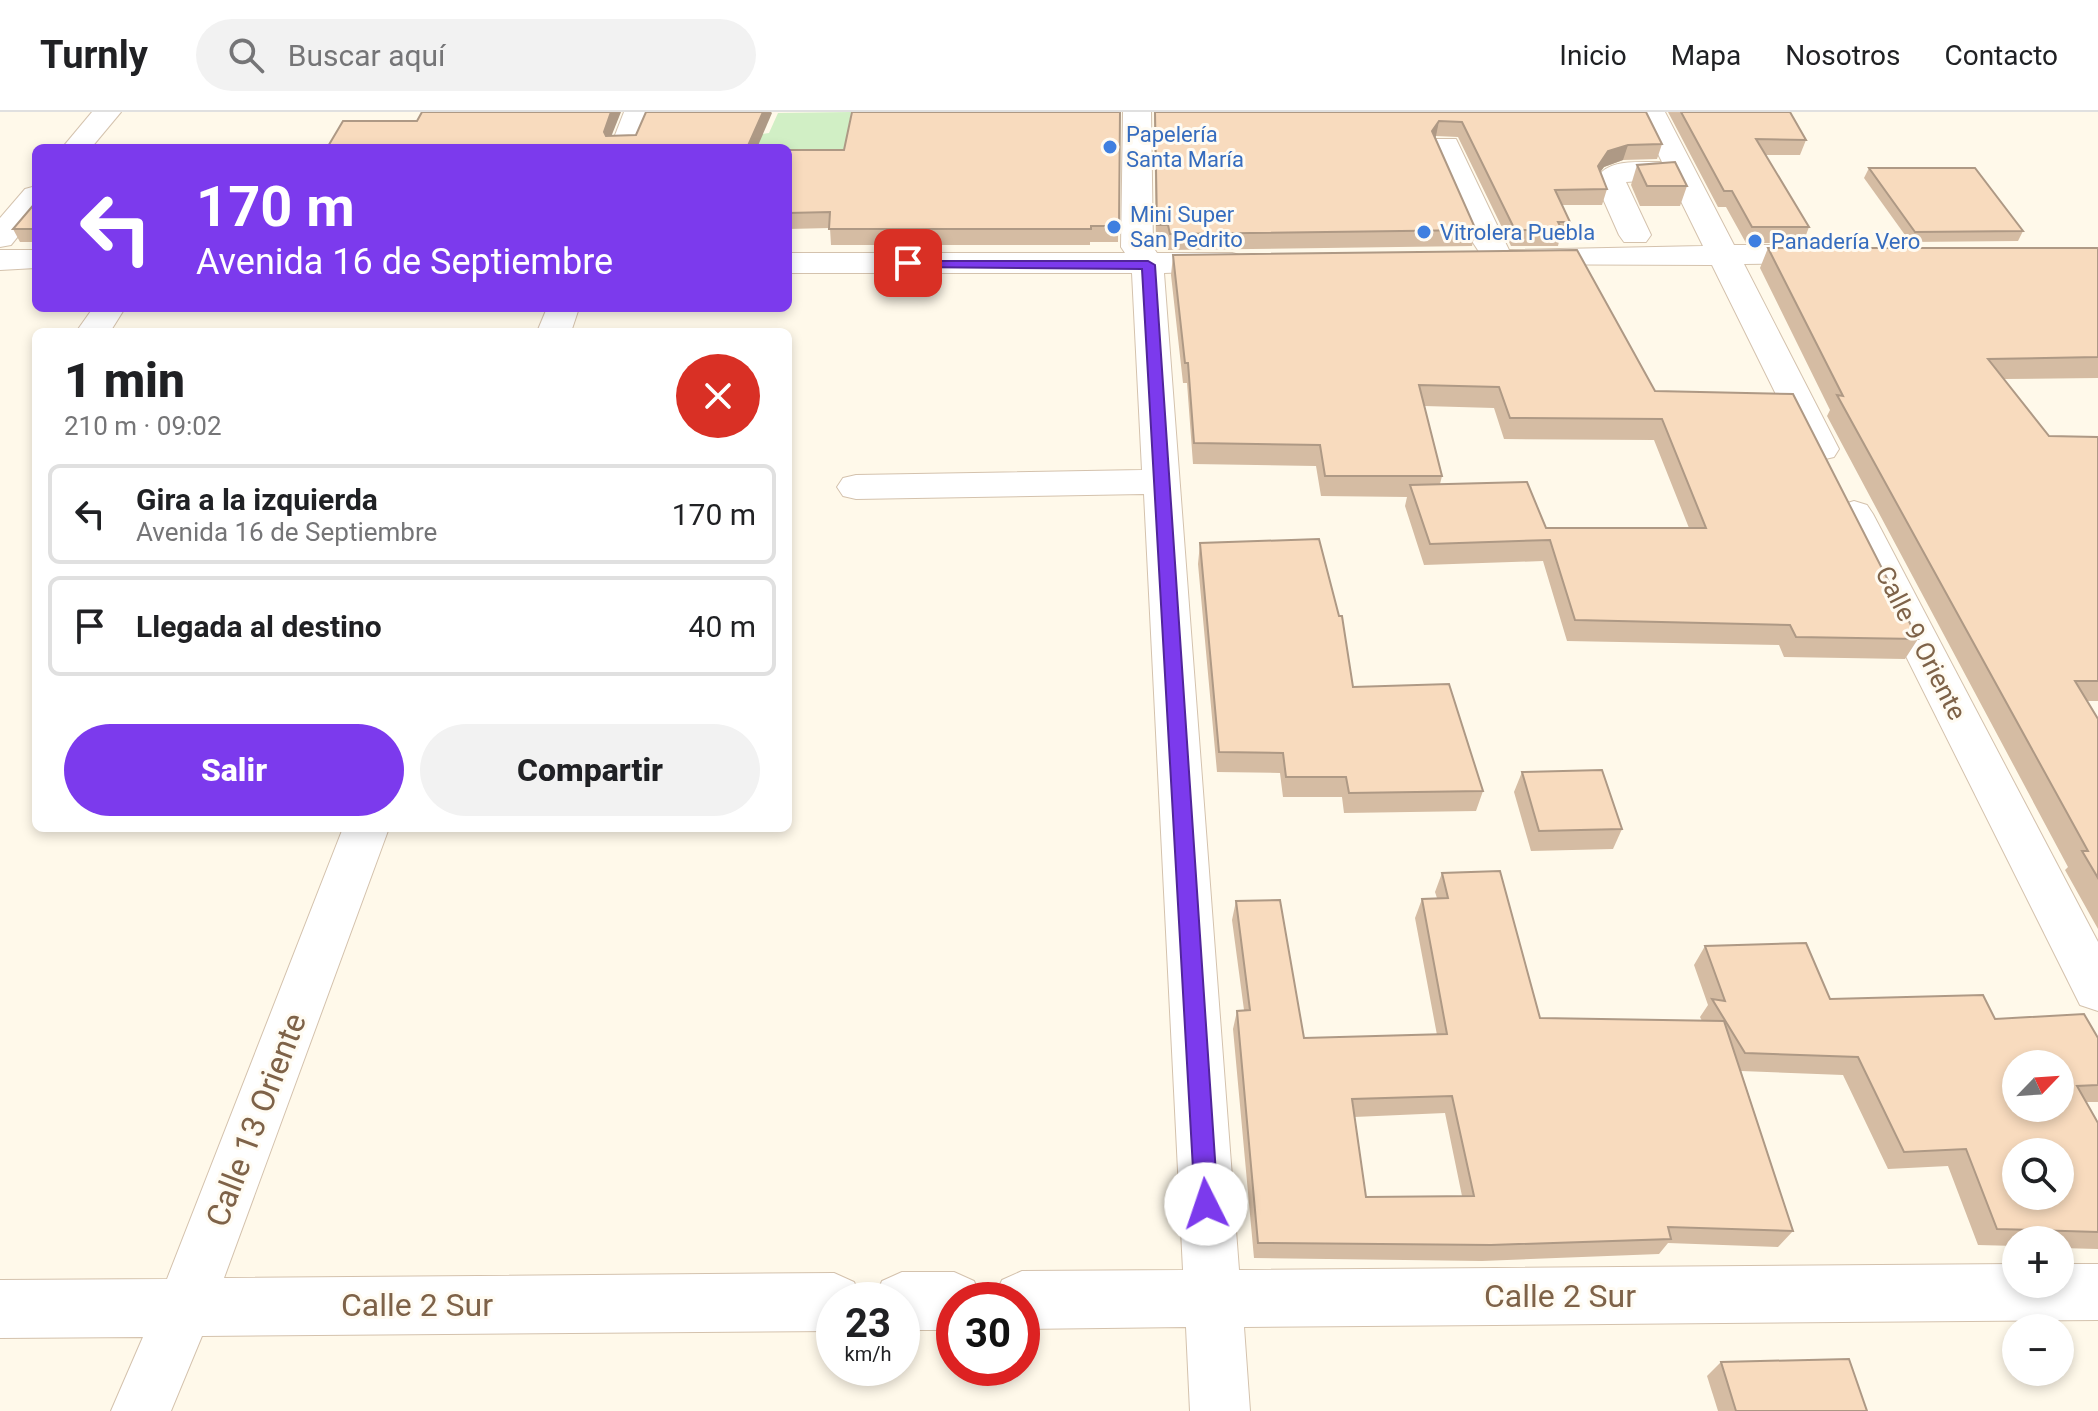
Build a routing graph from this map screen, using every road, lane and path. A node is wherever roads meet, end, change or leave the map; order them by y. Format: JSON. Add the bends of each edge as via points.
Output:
{"nodes":[{"id":1,"x":107,"y":112,"type":"edge"},
{"id":2,"x":638,"y":112,"type":"edge"},
{"id":3,"x":1137,"y":112,"type":"edge"},
{"id":4,"x":1651,"y":112,"type":"edge"},
{"id":5,"x":79,"y":144,"type":"edge"},
{"id":6,"x":626,"y":144,"type":"edge"},
{"id":7,"x":1446,"y":145,"type":"dead end"},
{"id":8,"x":1680,"y":170,"type":"junction"},
{"id":9,"x":32,"y":200,"type":"edge"},
{"id":10,"x":1635,"y":235,"type":"dead end"},
{"id":11,"x":0,"y":238,"type":"edge"},
{"id":12,"x":1721,"y":254,"type":"junction"},
{"id":13,"x":1847,"y":254,"type":"edge"},
{"id":14,"x":1498,"y":257,"type":"junction"},
{"id":15,"x":1467,"y":258,"type":"edge"},
{"id":16,"x":32,"y":259,"type":"edge"},
{"id":17,"x":0,"y":260,"type":"edge"},
{"id":18,"x":1259,"y":262,"type":"edge"},
{"id":19,"x":792,"y":263,"type":"edge"},
{"id":20,"x":1148,"y":265,"type":"junction"},
{"id":21,"x":1161,"y":482,"type":"junction"},
{"id":22,"x":856,"y":487,"type":"dead end"},
{"id":23,"x":364,"y":832,"type":"edge"},
{"id":24,"x":2098,"y":990,"type":"edge"},
{"id":25,"x":2098,"y":1292,"type":"edge"},
{"id":26,"x":1212,"y":1299,"type":"junction"},
{"id":27,"x":1040,"y":1300,"type":"edge"},
{"id":28,"x":816,"y":1302,"type":"edge"},
{"id":29,"x":185,"y":1307,"type":"junction"},
{"id":30,"x":0,"y":1309,"type":"edge"},
{"id":31,"x":141,"y":1411,"type":"edge"},
{"id":32,"x":1220,"y":1411,"type":"edge"}],
"edges":[{"from":1,"to":5,"type":"street"},
{"from":2,"to":6,"type":"street"},
{"from":3,"to":20,"type":"street","via":[[1137,247]]},
{"from":4,"to":8,"type":"street","name":"Calle 9 Oriente"},
{"from":7,"to":14,"type":"street"},
{"from":8,"to":10,"type":"street","via":[[1612,177]]},
{"from":8,"to":12,"type":"street","name":"Calle 9 Oriente"},
{"from":9,"to":11,"type":"street"},
{"from":12,"to":13,"type":"street"},
{"from":12,"to":14,"type":"street"},
{"from":12,"to":24,"type":"street","name":"Calle 9 Oriente"},
{"from":14,"to":15,"type":"street"},
{"from":16,"to":17,"type":"street"},
{"from":18,"to":20,"type":"street"},
{"from":19,"to":20,"type":"street"},
{"from":20,"to":21,"type":"street"},
{"from":21,"to":22,"type":"street"},
{"from":21,"to":26,"type":"street"},
{"from":23,"to":29,"type":"street","name":"Calle 13 Oriente"},
{"from":25,"to":26,"type":"street","name":"Calle 2 Sur"},
{"from":26,"to":27,"type":"street","name":"Calle 2 Sur"},
{"from":26,"to":32,"type":"street"},
{"from":28,"to":29,"type":"street","name":"Calle 2 Sur"},
{"from":29,"to":30,"type":"street","name":"Calle 2 Sur"},
{"from":29,"to":31,"type":"street","name":"Calle 13 Oriente"}]}
